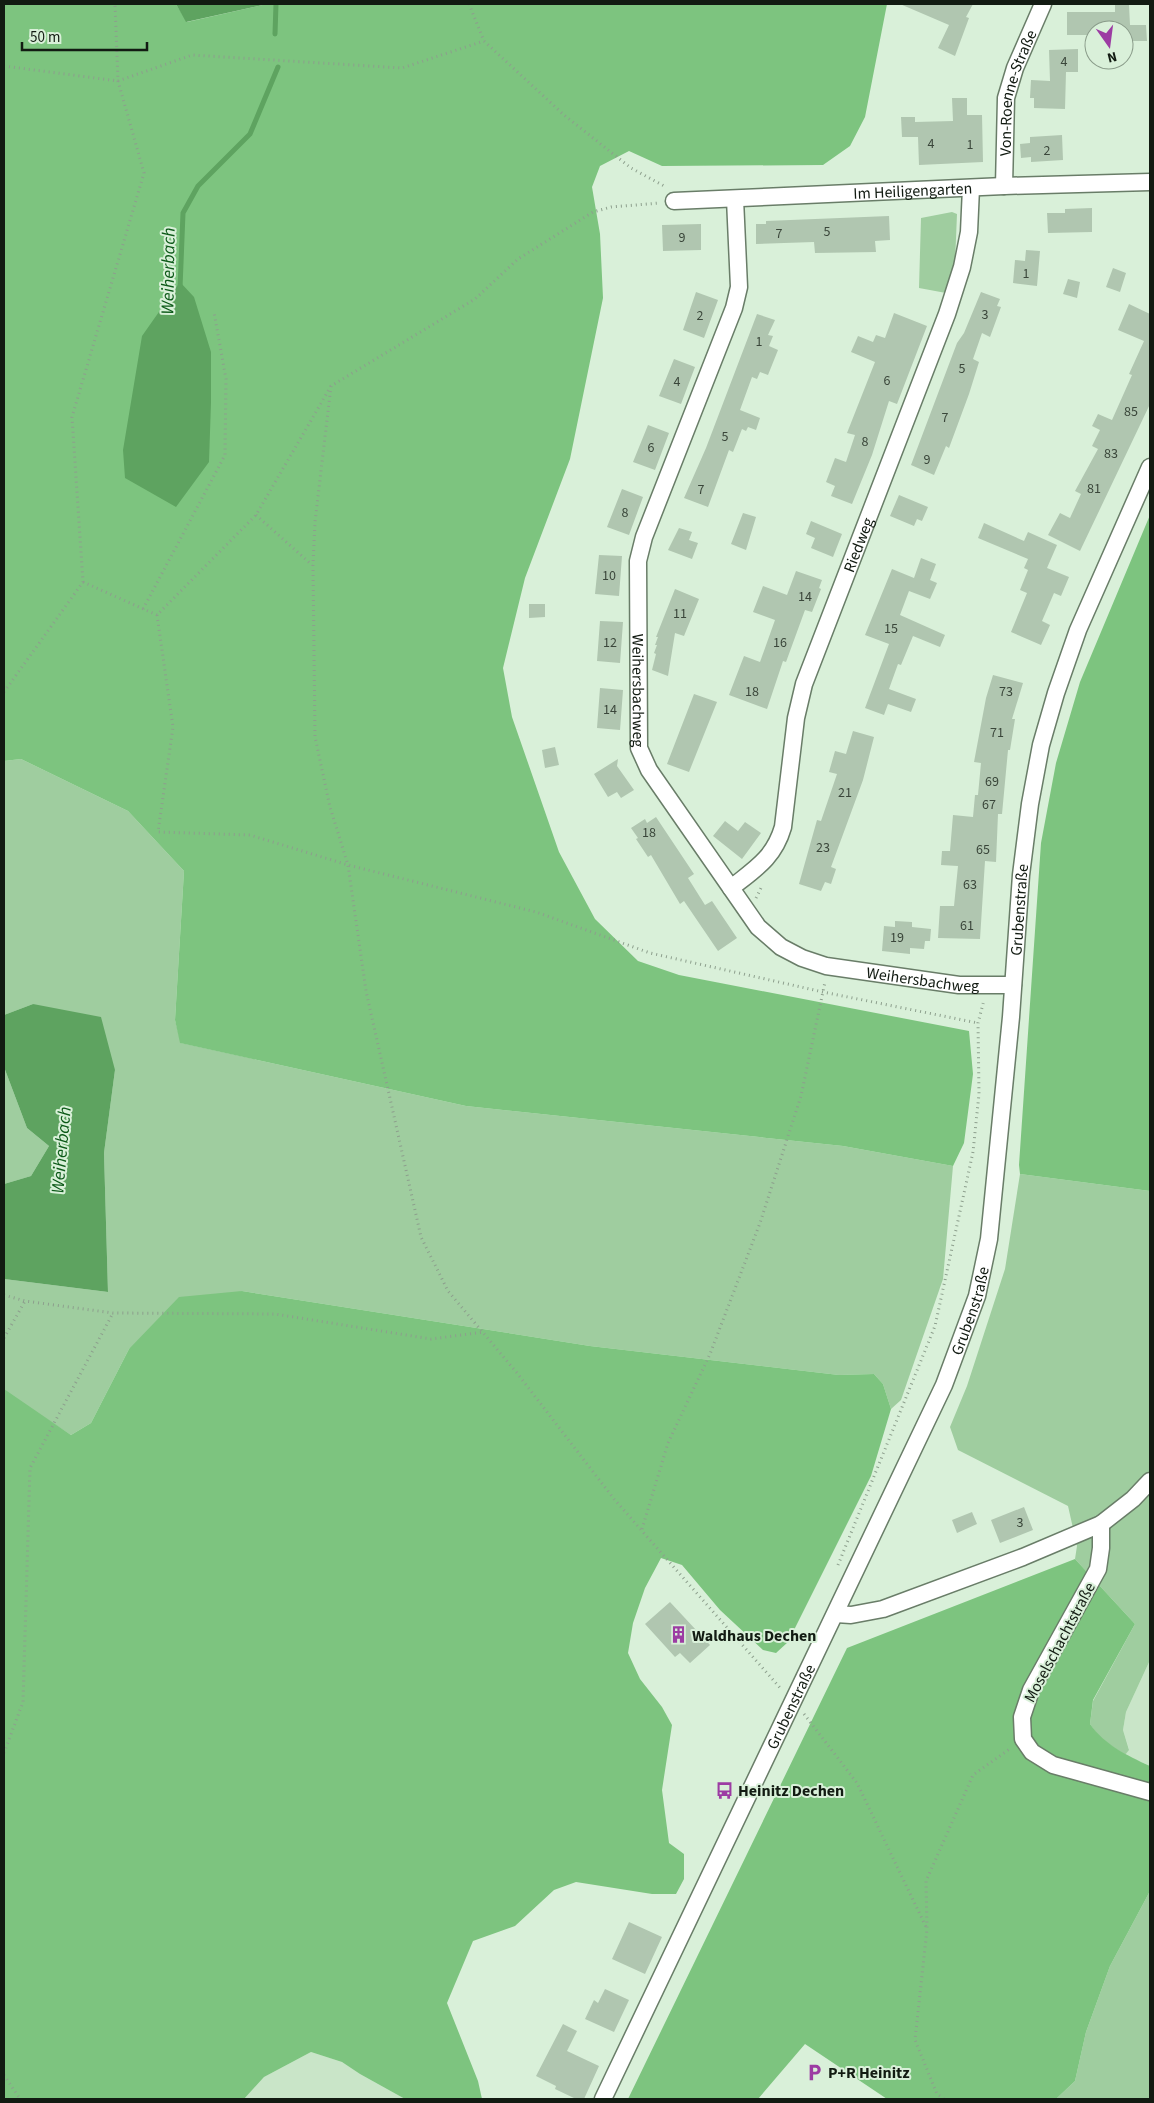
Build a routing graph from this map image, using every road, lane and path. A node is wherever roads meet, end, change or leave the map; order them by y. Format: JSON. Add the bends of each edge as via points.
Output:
{"nodes":[{"id":1,"x":115,"y":4,"type":"edge"},
{"id":2,"x":470,"y":4,"type":"edge"},
{"id":3,"x":1043,"y":4,"type":"edge"},
{"id":4,"x":484,"y":41,"type":"junction"},
{"id":5,"x":4,"y":66,"type":"edge"},
{"id":6,"x":118,"y":82,"type":"junction"},
{"id":7,"x":1150,"y":182,"type":"edge"},
{"id":8,"x":1004,"y":186,"type":"junction"},
{"id":9,"x":971,"y":188,"type":"junction"},
{"id":10,"x":735,"y":199,"type":"junction"},
{"id":11,"x":681,"y":200,"type":"junction"},
{"id":12,"x":214,"y":312,"type":"dead end"},
{"id":13,"x":331,"y":386,"type":"junction"},
{"id":14,"x":1150,"y":467,"type":"edge"},
{"id":15,"x":256,"y":515,"type":"junction"},
{"id":16,"x":313,"y":565,"type":"junction"},
{"id":17,"x":82,"y":582,"type":"junction"},
{"id":18,"x":143,"y":609,"type":"junction"},
{"id":19,"x":157,"y":615,"type":"junction"},
{"id":20,"x":4,"y":692,"type":"edge"},
{"id":21,"x":348,"y":865,"type":"junction"},
{"id":22,"x":764,"y":882,"type":"dead end"},
{"id":23,"x":731,"y":888,"type":"junction"},
{"id":24,"x":758,"y":927,"type":"junction"},
{"id":25,"x":986,"y":985,"type":"junction"},
{"id":26,"x":1013,"y":985,"type":"junction"},
{"id":27,"x":824,"y":992,"type":"junction"},
{"id":28,"x":978,"y":1024,"type":"junction"},
{"id":29,"x":4,"y":1295,"type":"edge"},
{"id":30,"x":25,"y":1301,"type":"junction"},
{"id":31,"x":113,"y":1314,"type":"junction"},
{"id":32,"x":484,"y":1332,"type":"junction"},
{"id":33,"x":4,"y":1338,"type":"edge"},
{"id":34,"x":1150,"y":1480,"type":"edge"},
{"id":35,"x":1101,"y":1524,"type":"junction"},
{"id":36,"x":641,"y":1530,"type":"junction"},
{"id":37,"x":837,"y":1567,"type":"dead end"},
{"id":38,"x":836,"y":1614,"type":"junction"},
{"id":39,"x":794,"y":1702,"type":"junction"},
{"id":40,"x":1023,"y":1739,"type":"junction"},
{"id":41,"x":4,"y":1753,"type":"edge"},
{"id":42,"x":1150,"y":1792,"type":"edge"},
{"id":43,"x":927,"y":1929,"type":"junction"},
{"id":44,"x":4,"y":2075,"type":"edge"},
{"id":45,"x":20,"y":2099,"type":"edge"},
{"id":46,"x":603,"y":2099,"type":"edge"},
{"id":47,"x":944,"y":2099,"type":"edge"}],
"edges":[{"from":1,"to":6,"type":"path"},
{"from":2,"to":4,"type":"path"},
{"from":3,"to":8,"type":"street","name":"Von-Roenne-Straße","via":[[1014,68],[1006,98]]},
{"from":4,"to":6,"type":"path","via":[[402,68],[192,54]]},
{"from":4,"to":11,"type":"path","via":[[564,115],[631,168]]},
{"from":5,"to":6,"type":"path"},
{"from":6,"to":17,"type":"path","via":[[144,173],[72,416]]},
{"from":7,"to":8,"type":"street","name":"Im Heiligengarten"},
{"from":8,"to":9,"type":"street","name":"Im Heiligengarten"},
{"from":9,"to":10,"type":"street","name":"Im Heiligengarten"},
{"from":9,"to":23,"type":"street","name":"Riedweg","via":[[969,232],[947,314],[804,684],[778,844],[769,857]]},
{"from":10,"to":11,"type":"street","name":"Im Heiligengarten"},
{"from":10,"to":23,"type":"street","name":"Weihersbachweg","via":[[739,287],[734,308],[644,537],[638,561],[639,748],[649,770]]},
{"from":11,"to":13,"type":"path","via":[[610,207],[592,212],[518,259],[475,299]]},
{"from":12,"to":18,"type":"path","via":[[226,379],[225,456]]},
{"from":13,"to":15,"type":"path"},
{"from":13,"to":16,"type":"path"},
{"from":14,"to":26,"type":"street","name":"Grubenstraße","via":[[1078,630],[1041,745],[1022,866]]},
{"from":15,"to":16,"type":"path"},
{"from":15,"to":19,"type":"path"},
{"from":16,"to":21,"type":"path","via":[[315,737],[330,808]]},
{"from":17,"to":18,"type":"path"},
{"from":17,"to":20,"type":"path"},
{"from":18,"to":19,"type":"path"},
{"from":19,"to":21,"type":"path","via":[[173,727],[158,832],[250,835]]},
{"from":21,"to":27,"type":"path","via":[[536,912],[650,953]]},
{"from":21,"to":32,"type":"path","via":[[366,991],[421,1237],[448,1291]]},
{"from":22,"to":24,"type":"path","via":[[754,902]]},
{"from":23,"to":24,"type":"street","name":"Weihersbachweg"},
{"from":24,"to":25,"type":"street","name":"Weihersbachweg","via":[[781,947],[826,966],[959,985]]},
{"from":25,"to":26,"type":"street","name":"Weihersbachweg"},
{"from":25,"to":28,"type":"path"},
{"from":26,"to":38,"type":"street","name":"Grubenstraße","via":[[996,1184],[977,1296],[944,1385]]},
{"from":27,"to":28,"type":"path"},
{"from":27,"to":36,"type":"path","via":[[801,1096],[760,1223],[710,1354],[668,1443]]},
{"from":28,"to":37,"type":"path","via":[[979,1094],[973,1152],[935,1326]]},
{"from":29,"to":30,"type":"path"},
{"from":30,"to":31,"type":"path"},
{"from":30,"to":33,"type":"path"},
{"from":31,"to":32,"type":"path","via":[[275,1314],[431,1339]]},
{"from":31,"to":41,"type":"path","via":[[30,1468],[24,1702]]},
{"from":32,"to":36,"type":"path"},
{"from":34,"to":35,"type":"street","via":[[1134,1499]]},
{"from":35,"to":38,"type":"street","via":[[1023,1557],[883,1608],[851,1615]]},
{"from":35,"to":40,"type":"street","name":"Moselschachtstraße","via":[[1102,1548],[1098,1569],[1031,1690],[1022,1717]]},
{"from":36,"to":39,"type":"path"},
{"from":38,"to":39,"type":"street","name":"Grubenstraße"},
{"from":39,"to":43,"type":"path","via":[[857,1783]]},
{"from":39,"to":46,"type":"street","name":"Grubenstraße"},
{"from":40,"to":42,"type":"street","via":[[1032,1752],[1053,1765]]},
{"from":40,"to":43,"type":"path","via":[[973,1775],[926,1881]]},
{"from":43,"to":47,"type":"path","via":[[915,2040],[936,2094]]},
{"from":44,"to":45,"type":"path"}]}
